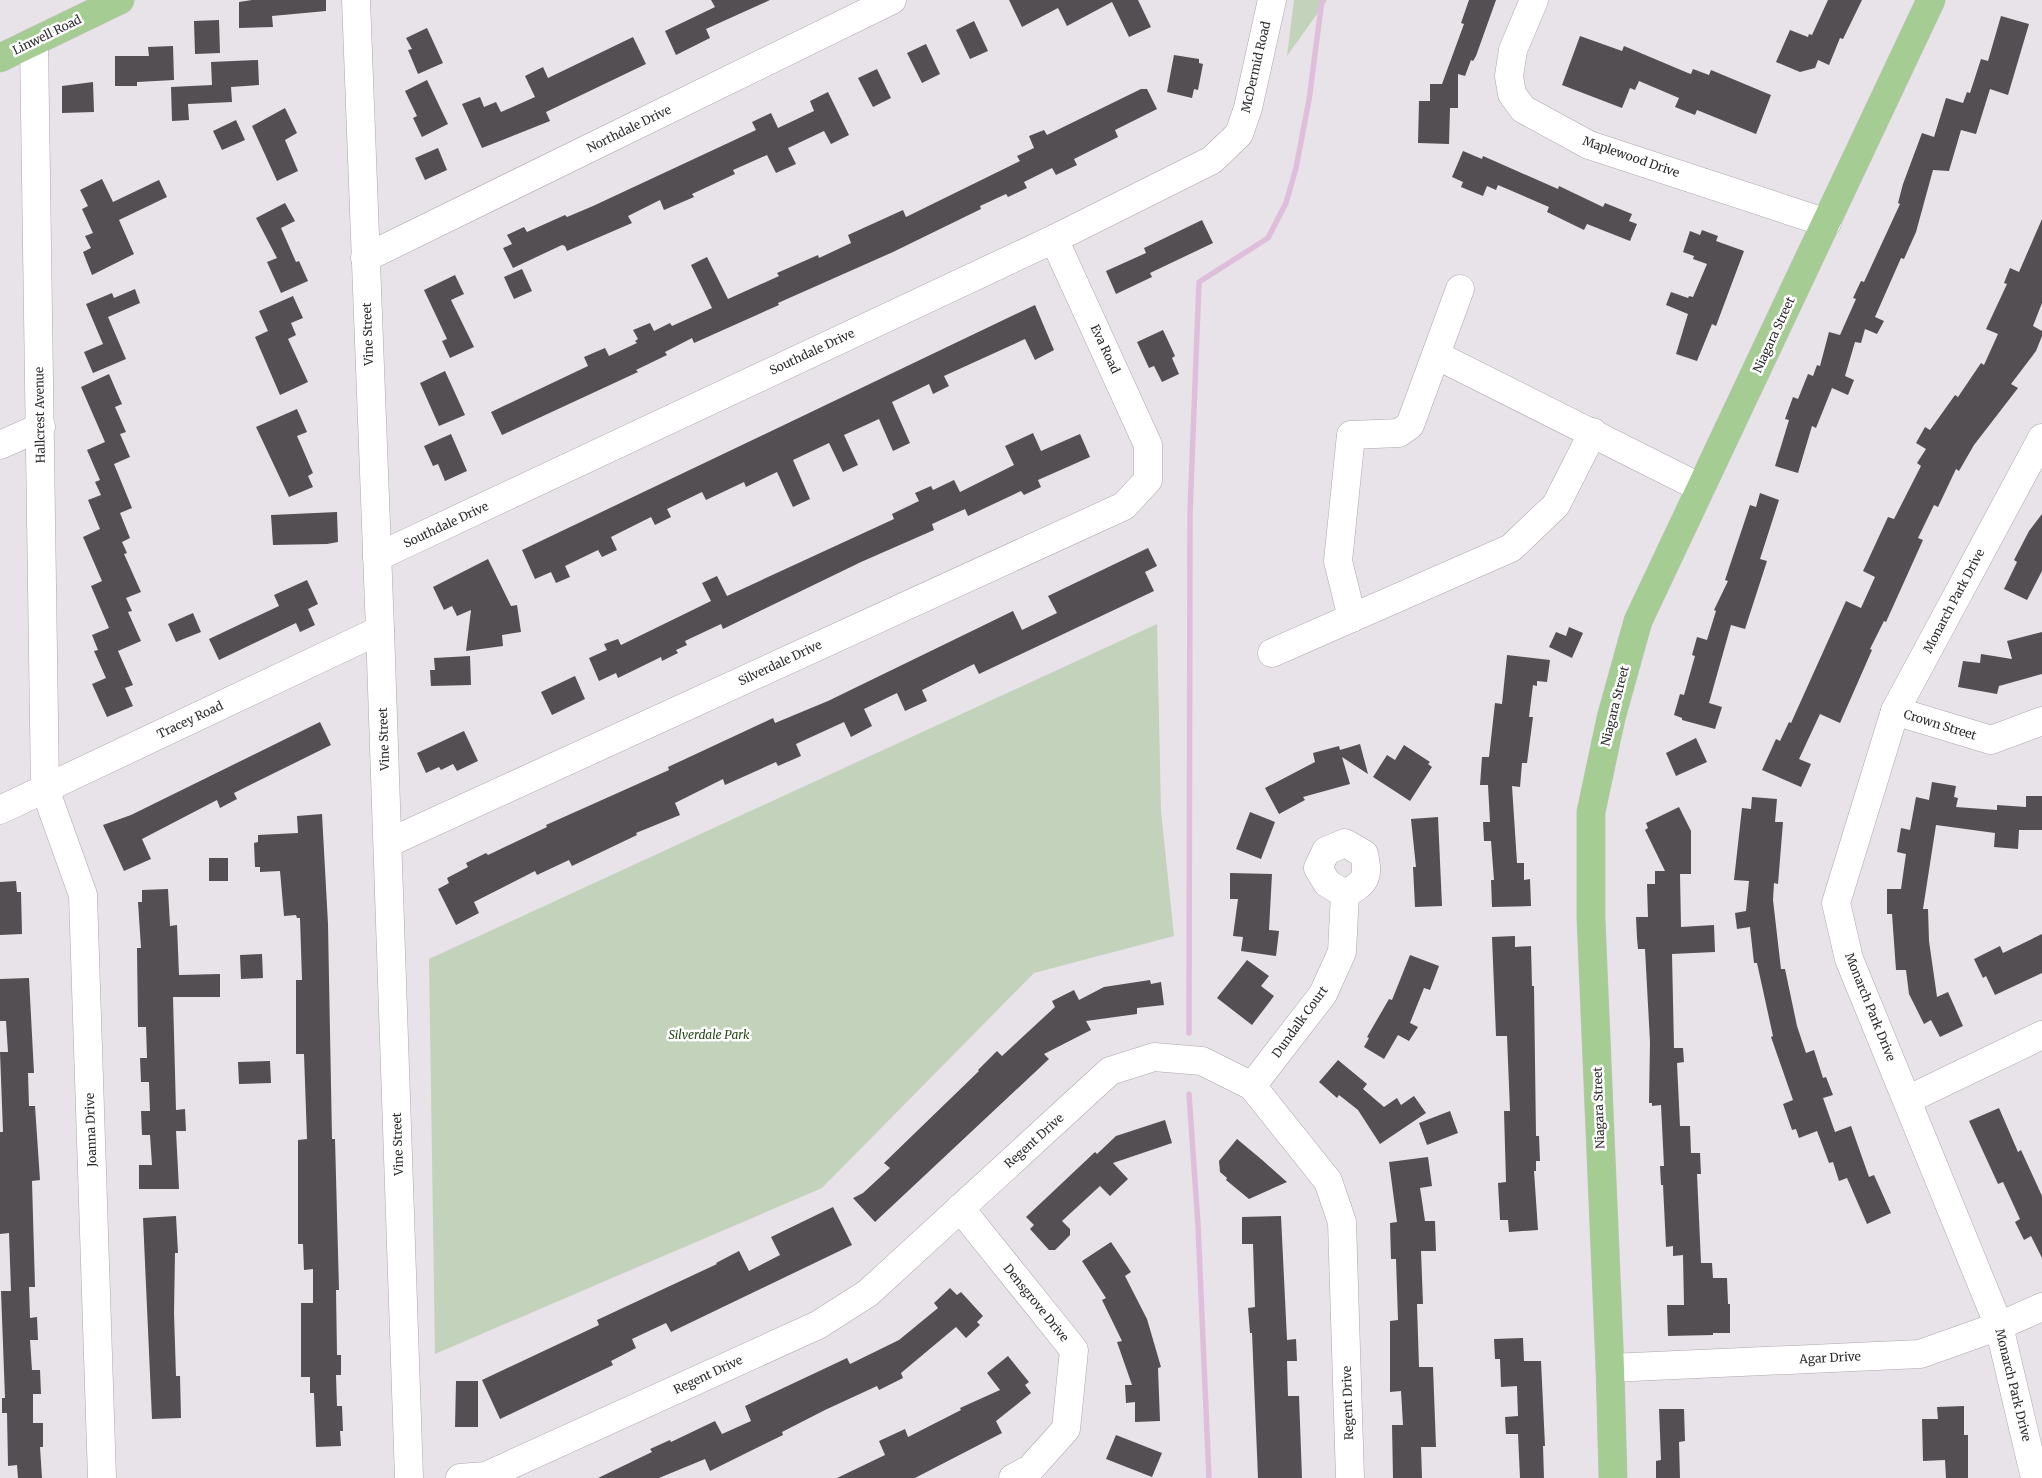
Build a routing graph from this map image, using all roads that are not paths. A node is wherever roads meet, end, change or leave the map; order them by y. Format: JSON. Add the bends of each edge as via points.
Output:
{"nodes":[{"id":1,"x":120,"y":0,"type":"edge"},
{"id":2,"x":356,"y":0,"type":"edge"},
{"id":3,"x":892,"y":0,"type":"edge"},
{"id":4,"x":1272,"y":0,"type":"edge"},
{"id":5,"x":1534,"y":0,"type":"edge"},
{"id":6,"x":1931,"y":0,"type":"edge"},
{"id":7,"x":83,"y":8,"type":"edge"},
{"id":8,"x":34,"y":42,"type":"junction"},
{"id":9,"x":0,"y":58,"type":"edge"},
{"id":10,"x":1239,"y":134,"type":"joint"},
{"id":11,"x":1827,"y":223,"type":"junction"},
{"id":12,"x":1054,"y":239,"type":"junction"},
{"id":13,"x":365,"y":258,"type":"junction"},
{"id":14,"x":1460,"y":289,"type":"dead end"},
{"id":15,"x":1436,"y":355,"type":"junction"},
{"id":16,"x":41,"y":427,"type":"junction"},
{"id":17,"x":1593,"y":432,"type":"junction"},
{"id":18,"x":2042,"y":438,"type":"edge"},
{"id":19,"x":0,"y":445,"type":"edge"},
{"id":20,"x":1148,"y":462,"type":"joint"},
{"id":21,"x":1701,"y":488,"type":"junction"},
{"id":22,"x":377,"y":557,"type":"junction"},
{"id":23,"x":1352,"y":618,"type":"junction"},
{"id":24,"x":380,"y":630,"type":"junction"},
{"id":25,"x":1272,"y":653,"type":"dead end"},
{"id":26,"x":1895,"y":711,"type":"junction"},
{"id":27,"x":2042,"y":721,"type":"edge"},
{"id":28,"x":45,"y":789,"type":"junction"},
{"id":29,"x":0,"y":810,"type":"edge"},
{"id":30,"x":388,"y":843,"type":"junction"},
{"id":31,"x":1345,"y":894,"type":"dead end"},
{"id":32,"x":2042,"y":1035,"type":"edge"},
{"id":33,"x":1252,"y":1086,"type":"junction"},
{"id":34,"x":1907,"y":1100,"type":"junction"},
{"id":35,"x":960,"y":1208,"type":"junction"},
{"id":36,"x":2042,"y":1307,"type":"edge"},
{"id":37,"x":1999,"y":1326,"type":"junction"},
{"id":38,"x":1610,"y":1368,"type":"junction"},
{"id":39,"x":1026,"y":1475,"type":"edge"},
{"id":40,"x":102,"y":1478,"type":"edge"},
{"id":41,"x":409,"y":1478,"type":"edge"},
{"id":42,"x":460,"y":1478,"type":"edge"},
{"id":43,"x":1350,"y":1478,"type":"edge"},
{"id":44,"x":1612,"y":1478,"type":"edge"},
{"id":45,"x":2035,"y":1478,"type":"edge"}],
"edges":[{"from":1,"to":7,"type":"main road","name":"Linwell Road"},
{"from":2,"to":13,"type":"street","name":"Vine Street"},
{"from":3,"to":13,"type":"street","name":"Northdale Drive"},
{"from":4,"to":10,"type":"street","name":"McDermid Road","via":[[1248,108]]},
{"from":5,"to":11,"type":"street","name":"Maplewood Drive","via":[[1513,50],[1509,76],[1512,94],[1523,109],[1589,145]]},
{"from":6,"to":11,"type":"main road","name":"Niagara Street"},
{"from":7,"to":8,"type":"main road","name":"Linwell Road"},
{"from":8,"to":9,"type":"main road","name":"Linwell Road"},
{"from":8,"to":16,"type":"street","name":"Hallcrest Avenue"},
{"from":10,"to":12,"type":"street","name":"Southdale Drive","via":[[1212,160]]},
{"from":11,"to":21,"type":"main road","name":"Niagara Street"},
{"from":12,"to":20,"type":"street","name":"Eva Road","via":[[1148,445]]},
{"from":12,"to":22,"type":"street","name":"Southdale Drive"},
{"from":13,"to":22,"type":"street","name":"Vine Street"},
{"from":14,"to":15,"type":"street"},
{"from":15,"to":17,"type":"street"},
{"from":15,"to":23,"type":"street","via":[[1410,425],[1399,433],[1351,435],[1338,561]]},
{"from":16,"to":19,"type":"street"},
{"from":16,"to":28,"type":"street","name":"Hallcrest Avenue"},
{"from":17,"to":21,"type":"street"},
{"from":17,"to":23,"type":"street","via":[[1556,505],[1512,548]]},
{"from":18,"to":26,"type":"street","name":"Monarch Park Drive"},
{"from":20,"to":30,"type":"street","name":"Silverdale Drive","via":[[1148,480],[1124,506]]},
{"from":21,"to":38,"type":"main road","name":"Niagara Street","via":[[1638,621],[1610,718],[1591,812],[1591,919]]},
{"from":22,"to":24,"type":"street","name":"Vine Street"},
{"from":23,"to":25,"type":"street"},
{"from":24,"to":28,"type":"street","name":"Tracey Road"},
{"from":24,"to":30,"type":"street","name":"Vine Street"},
{"from":26,"to":27,"type":"street","name":"Crown Street","via":[[1991,740]]},
{"from":26,"to":34,"type":"street","name":"Monarch Park Drive","via":[[1836,903],[1849,958]]},
{"from":28,"to":29,"type":"street","name":"Tracey Road"},
{"from":28,"to":40,"type":"street","name":"Joanna Drive","via":[[83,895]]},
{"from":30,"to":41,"type":"street","name":"Vine Street"},
{"from":31,"to":33,"type":"street","name":"Dundalk Court","via":[[1342,952],[1323,994]]},
{"from":32,"to":34,"type":"street"},
{"from":33,"to":35,"type":"street","name":"Regent Drive","via":[[1202,1060],[1154,1057],[1110,1071]]},
{"from":33,"to":43,"type":"street","name":"Regent Drive","via":[[1328,1181],[1342,1222]]},
{"from":34,"to":37,"type":"street","name":"Monarch Park Drive"},
{"from":35,"to":39,"type":"street","name":"Densgrove Drive","via":[[1074,1350],[1066,1429]]},
{"from":35,"to":42,"type":"street","name":"Regent Drive","via":[[868,1293],[818,1324],[486,1476]]},
{"from":36,"to":37,"type":"street","name":"Agar Drive"},
{"from":37,"to":38,"type":"street","name":"Agar Drive","via":[[1920,1354]]},
{"from":37,"to":45,"type":"street","name":"Monarch Park Drive"},
{"from":38,"to":44,"type":"main road","name":"Niagara Street"}]}
